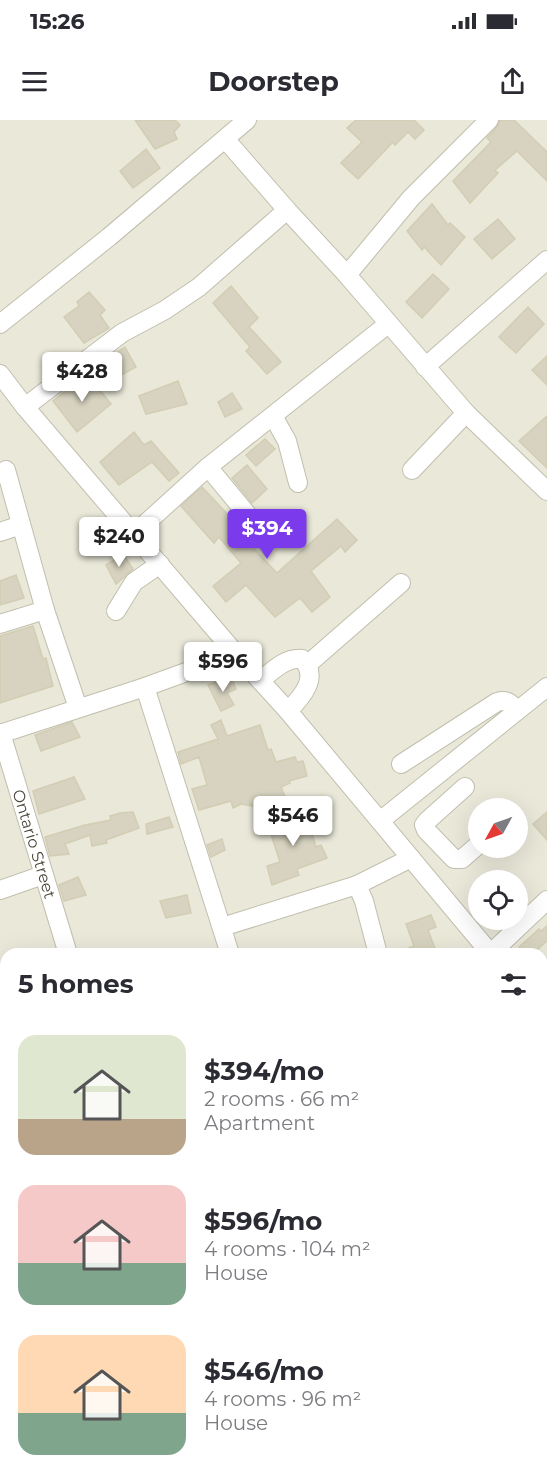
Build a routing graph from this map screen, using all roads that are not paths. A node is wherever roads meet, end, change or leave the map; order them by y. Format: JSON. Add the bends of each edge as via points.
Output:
{"nodes":[{"id":1,"x":247,"y":120,"type":"edge"},
{"id":2,"x":489,"y":120,"type":"edge"},
{"id":3,"x":226,"y":140,"type":"junction"},
{"id":4,"x":287,"y":210,"type":"junction"},
{"id":5,"x":547,"y":260,"type":"edge"},
{"id":6,"x":347,"y":275,"type":"junction"},
{"id":7,"x":0,"y":324,"type":"edge"},
{"id":8,"x":388,"y":324,"type":"junction"},
{"id":9,"x":425,"y":367,"type":"junction"},
{"id":10,"x":0,"y":374,"type":"edge"},
{"id":11,"x":26,"y":407,"type":"junction"},
{"id":12,"x":466,"y":413,"type":"junction"},
{"id":13,"x":273,"y":416,"type":"junction"},
{"id":14,"x":208,"y":467,"type":"junction"},
{"id":15,"x":6,"y":470,"type":"dead end"},
{"id":16,"x":412,"y":470,"type":"dead end"},
{"id":17,"x":298,"y":483,"type":"dead end"},
{"id":18,"x":544,"y":484,"type":"edge"},
{"id":19,"x":251,"y":519,"type":"dead end"},
{"id":20,"x":21,"y":525,"type":"junction"},
{"id":21,"x":0,"y":532,"type":"edge"},
{"id":22,"x":134,"y":534,"type":"junction"},
{"id":23,"x":160,"y":564,"type":"junction"},
{"id":24,"x":402,"y":583,"type":"dead end"},
{"id":25,"x":45,"y":610,"type":"junction"},
{"id":26,"x":116,"y":611,"type":"dead end"},
{"id":27,"x":0,"y":624,"type":"edge"},
{"id":28,"x":236,"y":654,"type":"junction"},
{"id":29,"x":308,"y":665,"type":"junction"},
{"id":30,"x":261,"y":680,"type":"junction"},
{"id":31,"x":145,"y":687,"type":"junction"},
{"id":32,"x":547,"y":687,"type":"edge"},
{"id":33,"x":78,"y":708,"type":"junction"},
{"id":34,"x":517,"y":710,"type":"junction"},
{"id":35,"x":288,"y":711,"type":"junction"},
{"id":36,"x":1,"y":733,"type":"edge"},
{"id":37,"x":401,"y":764,"type":"dead end"},
{"id":38,"x":465,"y":787,"type":"dead end"},
{"id":39,"x":380,"y":821,"type":"junction"},
{"id":40,"x":444,"y":849,"type":"junction"},
{"id":41,"x":468,"y":853,"type":"edge"},
{"id":42,"x":416,"y":864,"type":"junction"},
{"id":43,"x":43,"y":875,"type":"junction"},
{"id":44,"x":357,"y":885,"type":"junction"},
{"id":45,"x":0,"y":890,"type":"edge"},
{"id":46,"x":547,"y":900,"type":"edge"},
{"id":47,"x":222,"y":927,"type":"junction"},
{"id":48,"x":66,"y":948,"type":"edge"},
{"id":49,"x":228,"y":948,"type":"edge"},
{"id":50,"x":376,"y":948,"type":"edge"},
{"id":51,"x":486,"y":948,"type":"edge"},
{"id":52,"x":497,"y":948,"type":"edge"}],
"edges":[{"from":1,"to":3,"type":"street"},
{"from":2,"to":6,"type":"street","via":[[411,198]]},
{"from":3,"to":4,"type":"street"},
{"from":3,"to":7,"type":"street"},
{"from":4,"to":6,"type":"street"},
{"from":4,"to":11,"type":"street","via":[[199,287],[123,333]]},
{"from":5,"to":9,"type":"street"},
{"from":6,"to":8,"type":"street"},
{"from":8,"to":9,"type":"street"},
{"from":8,"to":13,"type":"street"},
{"from":9,"to":12,"type":"street"},
{"from":10,"to":11,"type":"street"},
{"from":11,"to":22,"type":"street"},
{"from":12,"to":16,"type":"street"},
{"from":12,"to":18,"type":"street"},
{"from":13,"to":14,"type":"street"},
{"from":13,"to":17,"type":"street","via":[[286,441]]},
{"from":14,"to":19,"type":"street"},
{"from":14,"to":22,"type":"street"},
{"from":15,"to":20,"type":"street"},
{"from":20,"to":21,"type":"street"},
{"from":20,"to":25,"type":"street"},
{"from":22,"to":23,"type":"street"},
{"from":23,"to":26,"type":"street","via":[[134,582]]},
{"from":23,"to":28,"type":"street"},
{"from":24,"to":29,"type":"street"},
{"from":25,"to":27,"type":"street"},
{"from":25,"to":33,"type":"street"},
{"from":28,"to":30,"type":"street"},
{"from":28,"to":31,"type":"street"},
{"from":29,"to":30,"type":"street","via":[[302,659],[289,660]]},
{"from":29,"to":35,"type":"street","via":[[306,689]]},
{"from":30,"to":35,"type":"street"},
{"from":31,"to":33,"type":"street"},
{"from":31,"to":47,"type":"street"},
{"from":32,"to":34,"type":"street"},
{"from":33,"to":36,"type":"street"},
{"from":34,"to":37,"type":"street","via":[[509,702],[497,702]]},
{"from":34,"to":39,"type":"street"},
{"from":35,"to":39,"type":"street"},
{"from":36,"to":43,"type":"street","name":"Ontario Street"},
{"from":38,"to":40,"type":"street","via":[[424,825]]},
{"from":39,"to":42,"type":"street"},
{"from":40,"to":41,"type":"street","via":[[458,861]]},
{"from":40,"to":42,"type":"street"},
{"from":42,"to":44,"type":"street"},
{"from":42,"to":51,"type":"street"},
{"from":43,"to":45,"type":"street"},
{"from":43,"to":48,"type":"street","name":"Ontario Street"},
{"from":44,"to":47,"type":"street"},
{"from":44,"to":50,"type":"street"},
{"from":46,"to":52,"type":"street"},
{"from":47,"to":49,"type":"street"}]}
